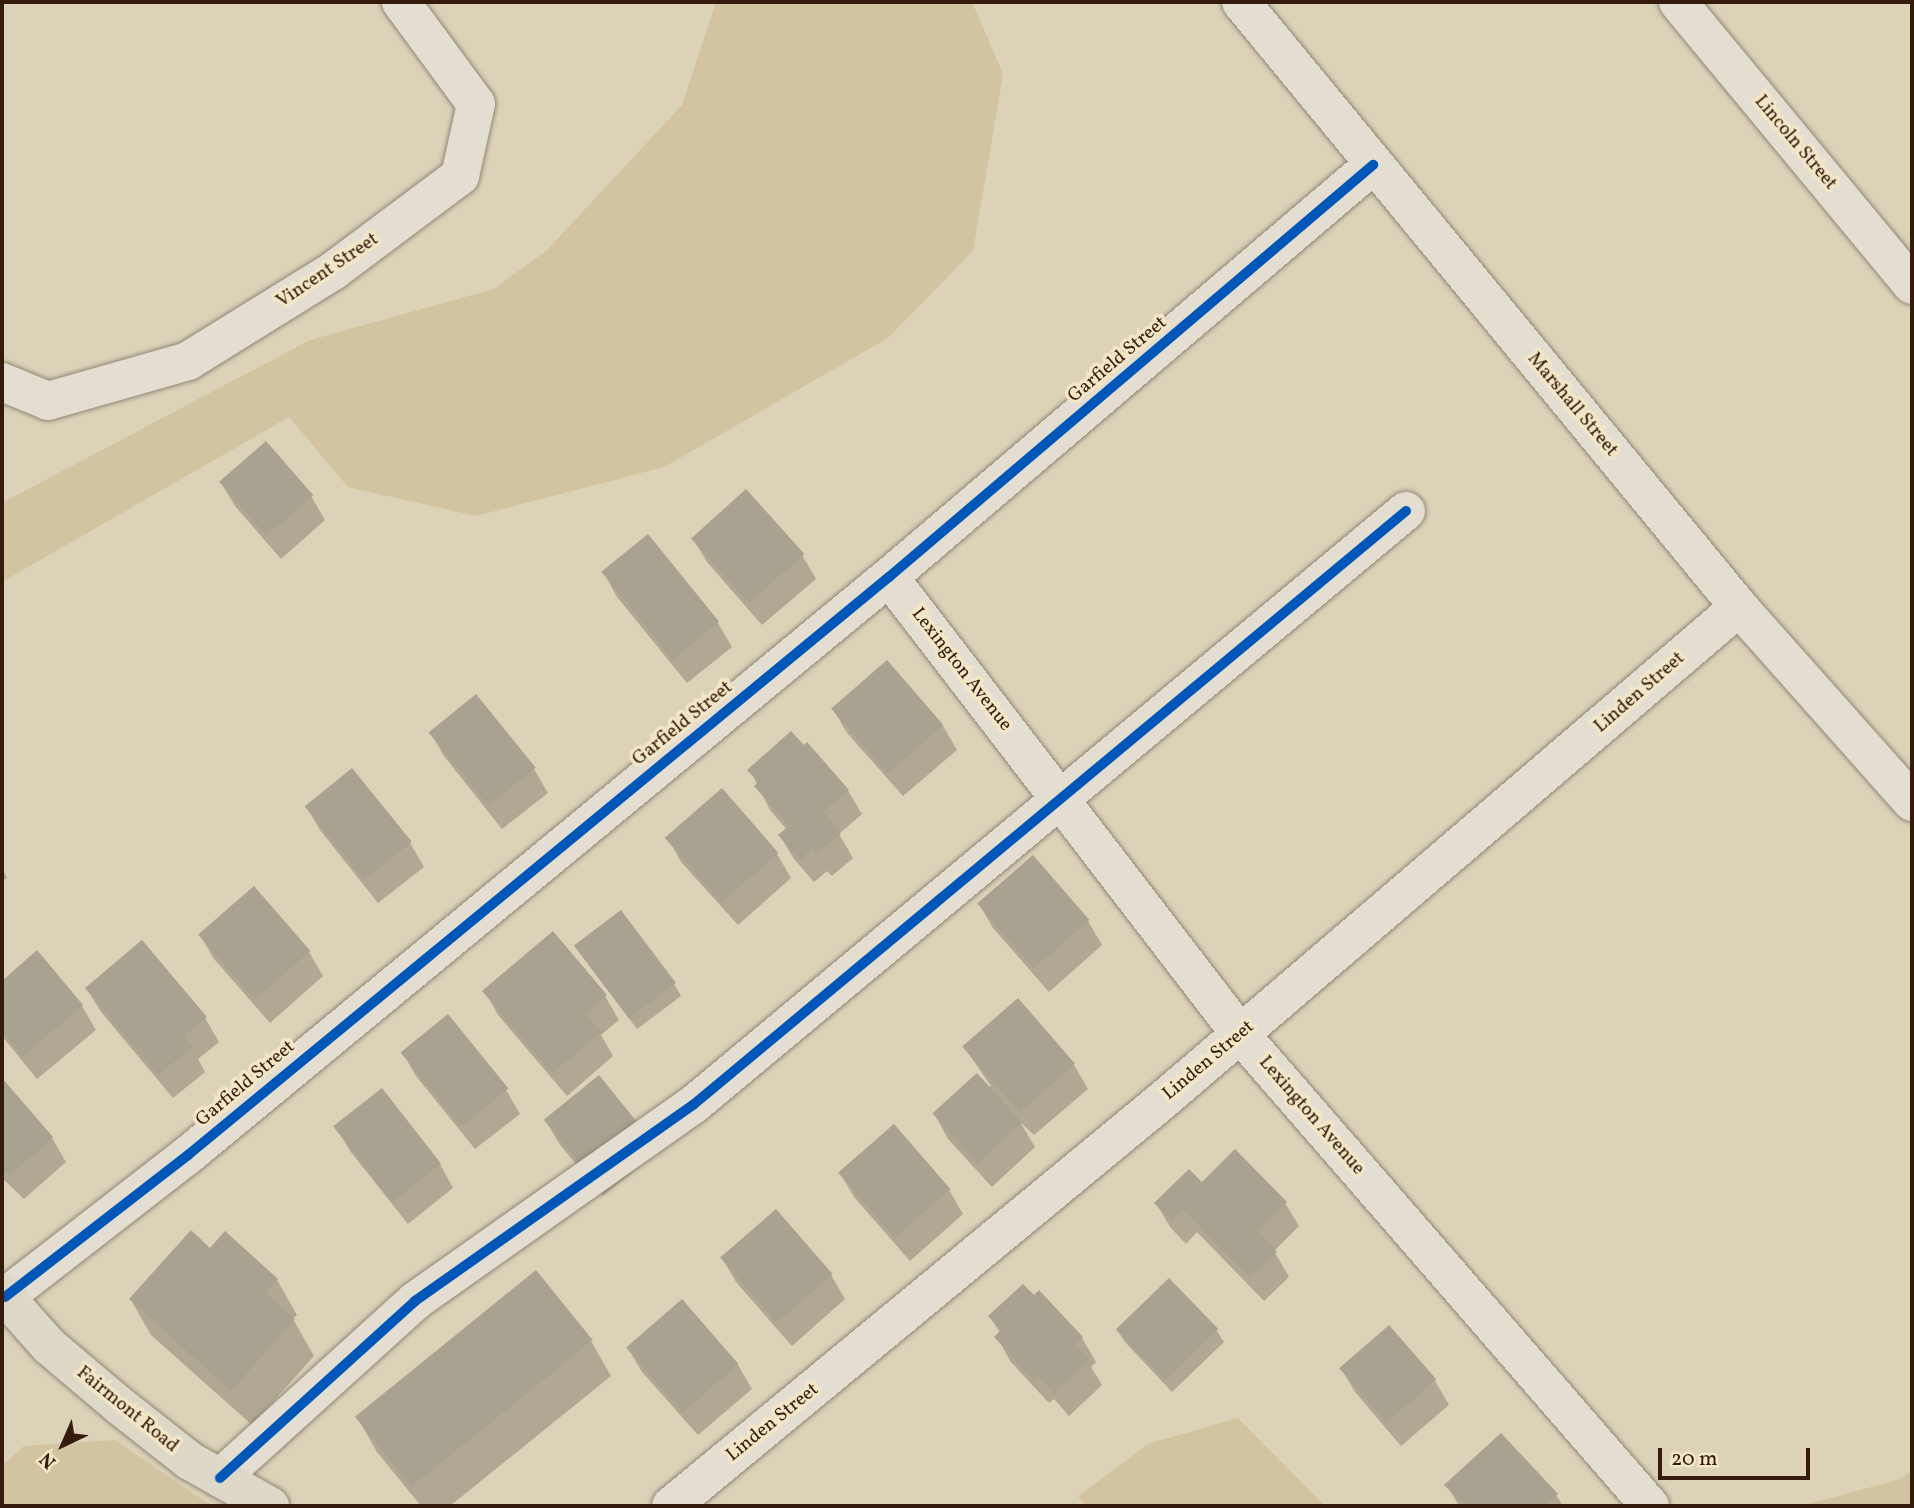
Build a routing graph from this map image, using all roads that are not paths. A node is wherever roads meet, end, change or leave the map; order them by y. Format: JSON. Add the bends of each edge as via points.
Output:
{"nodes":[{"id":1,"x":401,"y":2,"type":"edge"},
{"id":2,"x":1241,"y":2,"type":"edge"},
{"id":3,"x":1678,"y":2,"type":"edge"},
{"id":4,"x":1373,"y":165,"type":"junction"},
{"id":5,"x":1912,"y":285,"type":"edge"},
{"id":6,"x":2,"y":382,"type":"edge"},
{"id":7,"x":1406,"y":511,"type":"dead end"},
{"id":8,"x":889,"y":577,"type":"junction"},
{"id":9,"x":1739,"y":607,"type":"junction"},
{"id":10,"x":1062,"y":801,"type":"junction"},
{"id":11,"x":1912,"y":802,"type":"edge"},
{"id":12,"x":1241,"y":1035,"type":"junction"},
{"id":13,"x":3,"y":1295,"type":"edge"},
{"id":14,"x":220,"y":1478,"type":"junction"},
{"id":15,"x":270,"y":1506,"type":"edge"},
{"id":16,"x":671,"y":1506,"type":"edge"},
{"id":17,"x":1650,"y":1506,"type":"edge"}],
"edges":[{"from":1,"to":6,"type":"street","name":"Vincent Street","via":[[476,104],[460,176],[333,271],[188,361],[48,401]]},
{"from":2,"to":4,"type":"street","name":"Marshall Street"},
{"from":3,"to":5,"type":"street","name":"Lincoln Street"},
{"from":4,"to":8,"type":"street","name":"Garfield Street"},
{"from":4,"to":9,"type":"street","name":"Marshall Street"},
{"from":7,"to":10,"type":"street"},
{"from":8,"to":10,"type":"street","name":"Lexington Avenue"},
{"from":8,"to":13,"type":"street","name":"Garfield Street","via":[[188,1155]]},
{"from":9,"to":11,"type":"street","name":"Marshall Street"},
{"from":9,"to":12,"type":"street","name":"Linden Street"},
{"from":10,"to":12,"type":"street","name":"Lexington Avenue"},
{"from":10,"to":14,"type":"street","via":[[693,1105],[415,1301]]},
{"from":12,"to":16,"type":"street","name":"Linden Street"},
{"from":12,"to":17,"type":"street","name":"Lexington Avenue"},
{"from":13,"to":14,"type":"main road","name":"Fairmont Road","via":[[49,1346],[190,1461]]},
{"from":14,"to":15,"type":"main road","name":"Fairmont Road"}]}
